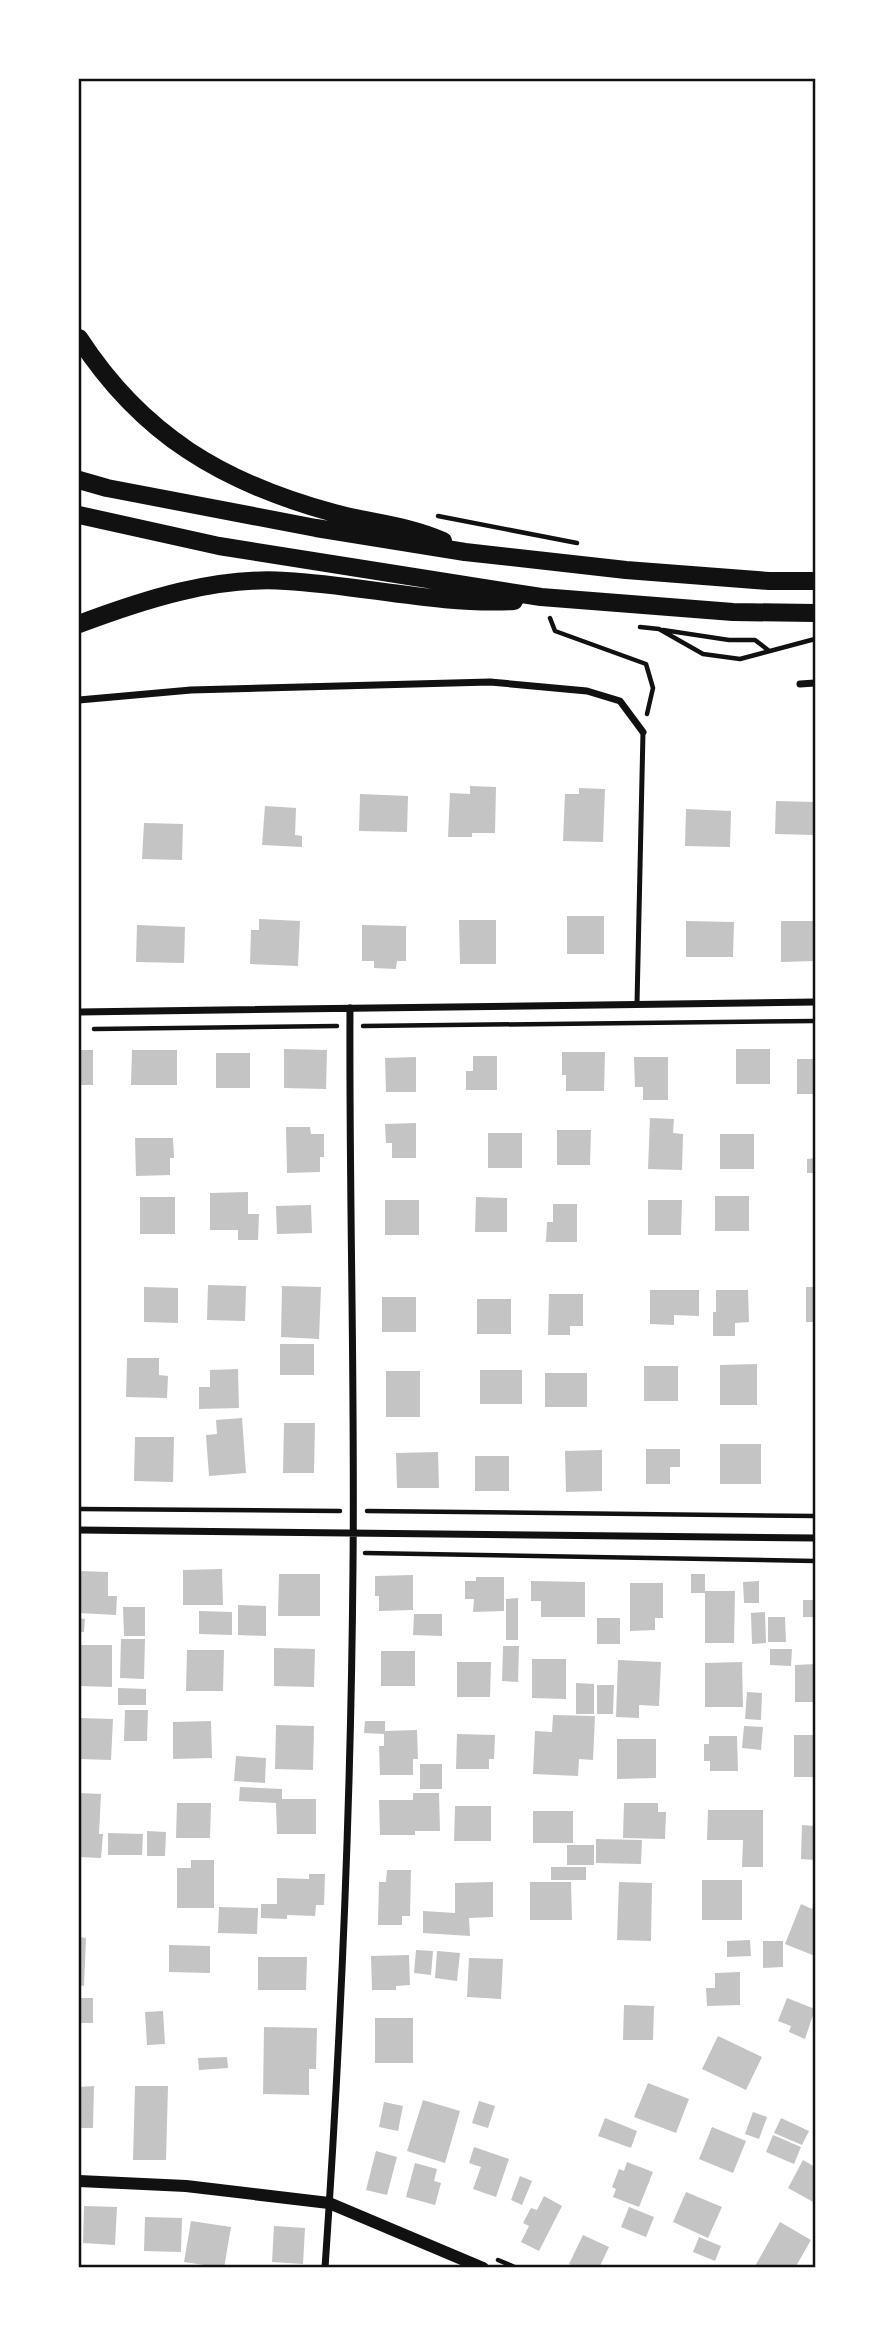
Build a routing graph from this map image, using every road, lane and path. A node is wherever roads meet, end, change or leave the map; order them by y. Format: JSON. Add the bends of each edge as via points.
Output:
{"nodes":[{"id":1,"x":79,"y":338,"type":"edge"},
{"id":2,"x":79,"y":480,"type":"edge"},
{"id":3,"x":79,"y":515,"type":"edge"},
{"id":4,"x":433,"y":515,"type":"dead end"},
{"id":5,"x":588,"y":545,"type":"dead end"},
{"id":6,"x":465,"y":552,"type":"junction"},
{"id":7,"x":815,"y":581,"type":"edge"},
{"id":8,"x":541,"y":597,"type":"junction"},
{"id":9,"x":815,"y":613,"type":"edge"},
{"id":10,"x":550,"y":618,"type":"dead end"},
{"id":11,"x":79,"y":624,"type":"edge"},
{"id":12,"x":659,"y":629,"type":"dead end"},
{"id":13,"x":768,"y":650,"type":"dead end"},
{"id":14,"x":815,"y":683,"type":"edge"},
{"id":15,"x":800,"y":684,"type":"dead end"},
{"id":16,"x":79,"y":699,"type":"edge"},
{"id":17,"x":643,"y":732,"type":"junction"},
{"id":18,"x":815,"y":1002,"type":"edge"},
{"id":19,"x":636,"y":1004,"type":"junction"},
{"id":20,"x":350,"y":1008,"type":"junction"},
{"id":21,"x":79,"y":1012,"type":"edge"},
{"id":22,"x":815,"y":1021,"type":"edge"},
{"id":23,"x":350,"y":1026,"type":"junction"},
{"id":24,"x":92,"y":1028,"type":"dead end"},
{"id":25,"x":79,"y":1509,"type":"edge"},
{"id":26,"x":353,"y":1511,"type":"junction"},
{"id":27,"x":815,"y":1516,"type":"edge"},
{"id":28,"x":79,"y":1530,"type":"edge"},
{"id":29,"x":353,"y":1533,"type":"junction"},
{"id":30,"x":815,"y":1538,"type":"edge"},
{"id":31,"x":353,"y":1553,"type":"junction"},
{"id":32,"x":815,"y":1561,"type":"edge"},
{"id":33,"x":79,"y":2181,"type":"edge"},
{"id":34,"x":329,"y":2203,"type":"junction"},
{"id":35,"x":324,"y":2268,"type":"edge"},
{"id":36,"x":483,"y":2268,"type":"edge"}],
"edges":[{"from":1,"to":6,"type":"main road","via":[[132,407],[208,463],[303,503],[415,530]]},
{"from":2,"to":6,"type":"main road","via":[[316,528]]},
{"from":3,"to":8,"type":"main road","via":[[219,546]]},
{"from":4,"to":5,"type":"path"},
{"from":6,"to":7,"type":"main road","via":[[626,570]]},
{"from":8,"to":9,"type":"main road","via":[[733,612]]},
{"from":8,"to":11,"type":"main road","via":[[481,603],[254,580],[168,596]]},
{"from":10,"to":17,"type":"path","via":[[555,631],[646,664],[653,688]]},
{"from":12,"to":13,"type":"path","via":[[755,640]]},
{"from":14,"to":15,"type":"street"},
{"from":16,"to":17,"type":"street","via":[[191,690],[490,682],[587,691],[620,701]]},
{"from":17,"to":19,"type":"lane"},
{"from":18,"to":19,"type":"street"},
{"from":19,"to":20,"type":"street"},
{"from":20,"to":21,"type":"street"},
{"from":20,"to":23,"type":"street"},
{"from":22,"to":23,"type":"path"},
{"from":23,"to":24,"type":"path"},
{"from":23,"to":26,"type":"street"},
{"from":25,"to":26,"type":"path"},
{"from":26,"to":27,"type":"path"},
{"from":26,"to":29,"type":"street"},
{"from":28,"to":29,"type":"street"},
{"from":29,"to":30,"type":"street"},
{"from":29,"to":31,"type":"street"},
{"from":31,"to":32,"type":"path"},
{"from":31,"to":34,"type":"street","via":[[346,1858]]},
{"from":33,"to":34,"type":"street","via":[[186,2186]]},
{"from":34,"to":35,"type":"street"},
{"from":34,"to":36,"type":"street"}]}
